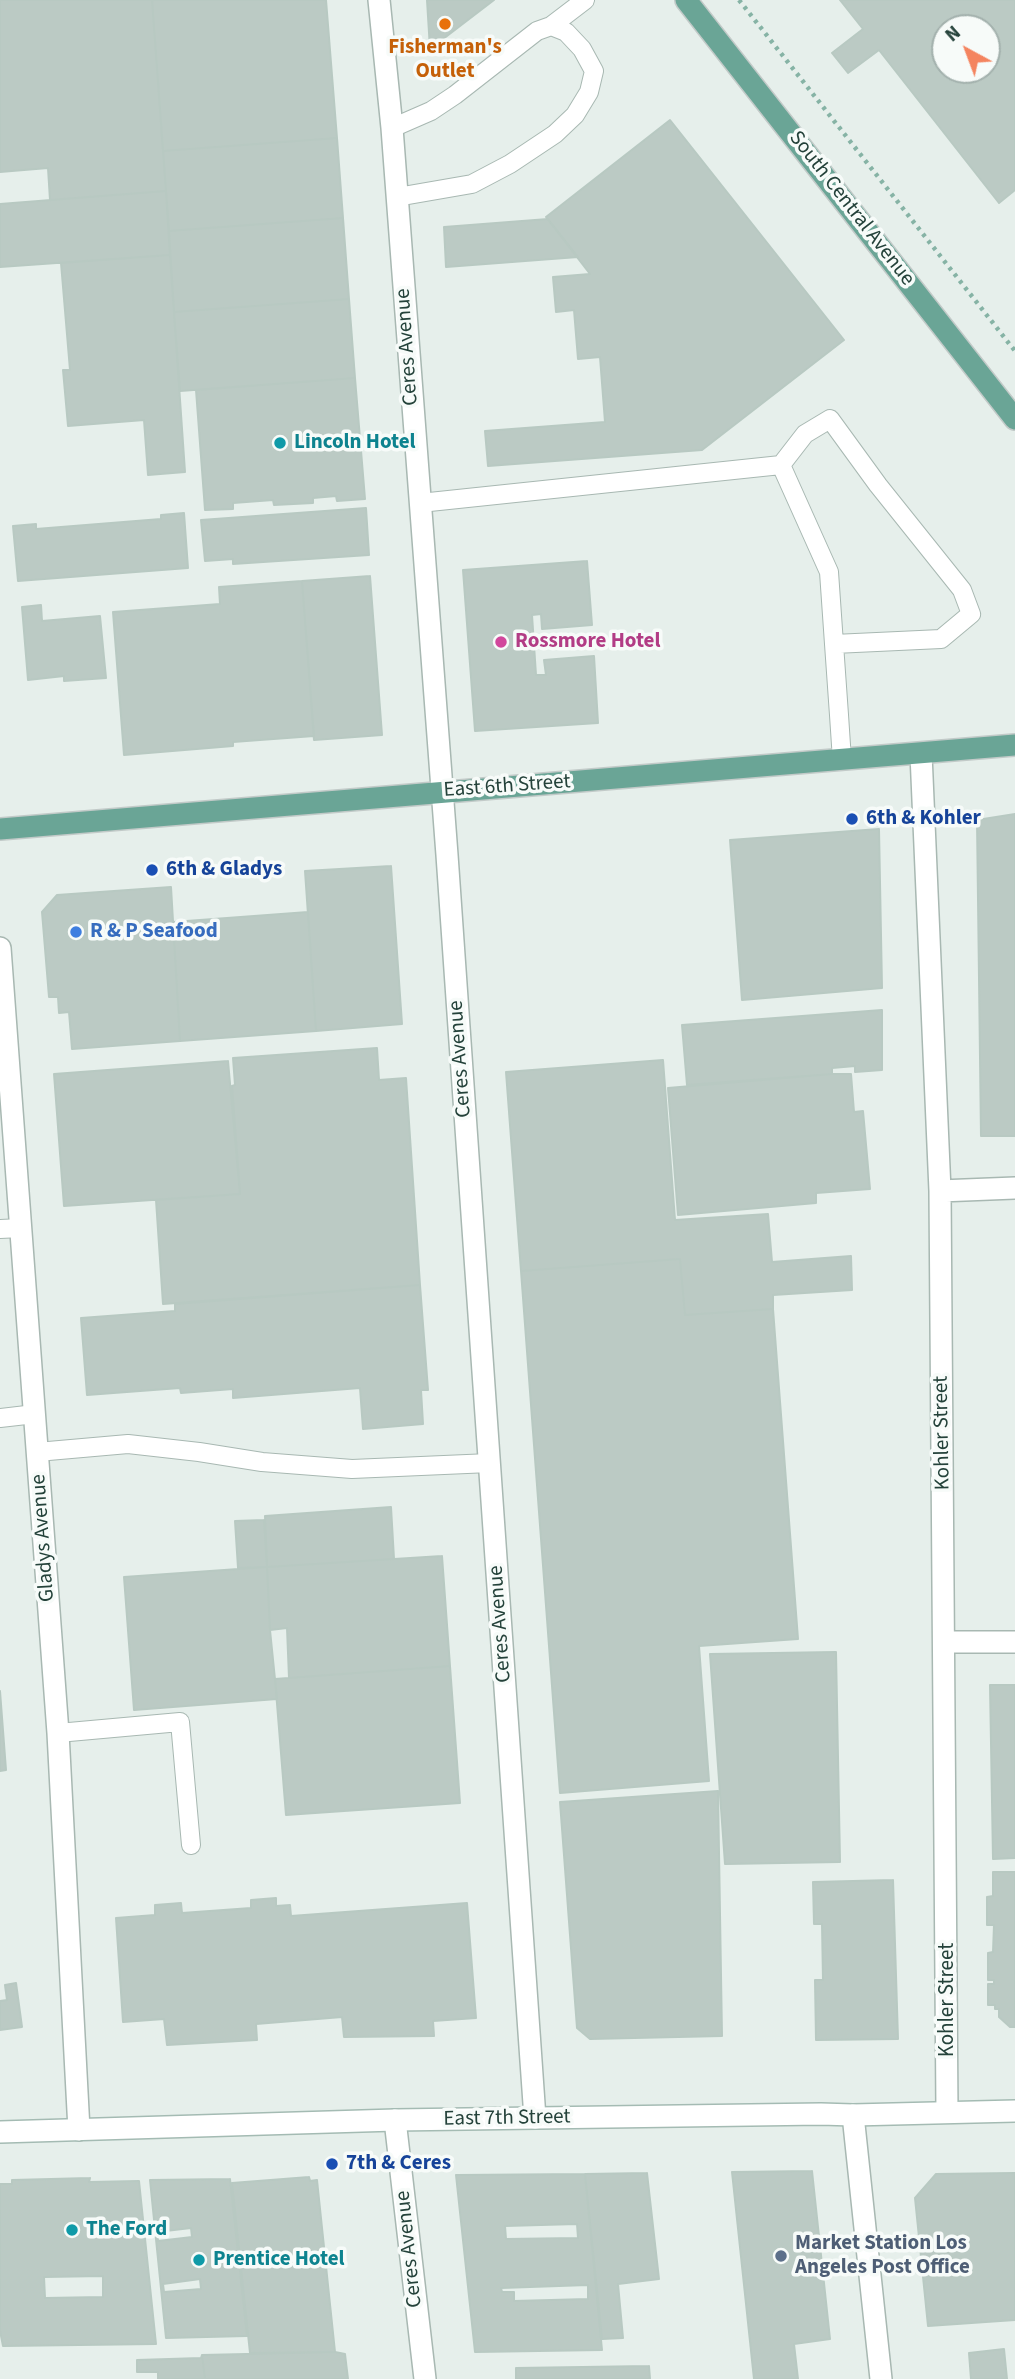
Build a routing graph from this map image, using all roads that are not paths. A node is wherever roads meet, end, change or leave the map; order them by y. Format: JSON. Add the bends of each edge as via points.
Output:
{"nodes":[{"id":1,"x":379,"y":0,"type":"edge"},
{"id":2,"x":585,"y":0,"type":"edge"},
{"id":3,"x":686,"y":0,"type":"edge"},
{"id":4,"x":551,"y":26,"type":"junction"},
{"id":5,"x":392,"y":128,"type":"junction"},
{"id":6,"x":397,"y":197,"type":"junction"},
{"id":7,"x":1015,"y":419,"type":"edge"},
{"id":8,"x":781,"y":466,"type":"junction"},
{"id":9,"x":420,"y":503,"type":"junction"},
{"id":10,"x":834,"y":644,"type":"junction"},
{"id":11,"x":1015,"y":745,"type":"edge"},
{"id":12,"x":921,"y":754,"type":"junction"},
{"id":13,"x":842,"y":760,"type":"junction"},
{"id":14,"x":442,"y":791,"type":"junction"},
{"id":15,"x":0,"y":829,"type":"edge"},
{"id":16,"x":0,"y":948,"type":"edge"},
{"id":17,"x":1015,"y":1188,"type":"edge"},
{"id":18,"x":940,"y":1191,"type":"junction"},
{"id":19,"x":10,"y":1228,"type":"edge"},
{"id":20,"x":35,"y":1415,"type":"junction"},
{"id":21,"x":0,"y":1418,"type":"edge"},
{"id":22,"x":37,"y":1452,"type":"junction"},
{"id":23,"x":490,"y":1463,"type":"junction"},
{"id":24,"x":945,"y":1642,"type":"junction"},
{"id":25,"x":1015,"y":1642,"type":"edge"},
{"id":26,"x":58,"y":1733,"type":"junction"},
{"id":27,"x":191,"y":1845,"type":"dead end"},
{"id":28,"x":1015,"y":2111,"type":"edge"},
{"id":29,"x":947,"y":2112,"type":"junction"},
{"id":30,"x":853,"y":2115,"type":"junction"},
{"id":31,"x":535,"y":2118,"type":"junction"},
{"id":32,"x":395,"y":2120,"type":"junction"},
{"id":33,"x":79,"y":2130,"type":"junction"},
{"id":34,"x":0,"y":2132,"type":"edge"},
{"id":35,"x":425,"y":2379,"type":"edge"},
{"id":36,"x":881,"y":2379,"type":"edge"}],
"edges":[{"from":1,"to":5,"type":"street","name":"Ceres Avenue"},
{"from":2,"to":4,"type":"lane"},
{"from":3,"to":7,"type":"main road","name":"South Central Avenue"},
{"from":4,"to":5,"type":"lane","via":[[537,31],[431,111]]},
{"from":4,"to":6,"type":"lane","via":[[566,32],[593,71],[589,92],[575,115],[521,157],[472,184]]},
{"from":5,"to":6,"type":"street","name":"Ceres Avenue"},
{"from":6,"to":9,"type":"street","name":"Ceres Avenue"},
{"from":8,"to":9,"type":"lane"},
{"from":8,"to":10,"type":"lane","via":[[829,572]]},
{"from":8,"to":10,"type":"lane","via":[[805,434],[830,419],[962,590],[971,614],[941,639]]},
{"from":9,"to":14,"type":"street","name":"Ceres Avenue"},
{"from":10,"to":13,"type":"lane"},
{"from":11,"to":12,"type":"main road","name":"East 6th Street"},
{"from":12,"to":13,"type":"main road","name":"East 6th Street"},
{"from":12,"to":18,"type":"street","name":"Kohler Street"},
{"from":13,"to":14,"type":"main road","name":"East 6th Street"},
{"from":14,"to":15,"type":"main road","name":"East 6th Street"},
{"from":14,"to":23,"type":"street","name":"Ceres Avenue"},
{"from":16,"to":19,"type":"street","name":"Gladys Avenue"},
{"from":17,"to":18,"type":"street"},
{"from":18,"to":24,"type":"street","name":"Kohler Street"},
{"from":19,"to":20,"type":"street","name":"Gladys Avenue"},
{"from":20,"to":21,"type":"lane"},
{"from":20,"to":22,"type":"street","name":"Gladys Avenue"},
{"from":22,"to":23,"type":"lane","via":[[128,1444],[352,1469]]},
{"from":22,"to":26,"type":"street","name":"Gladys Avenue"},
{"from":23,"to":31,"type":"street","name":"Ceres Avenue"},
{"from":24,"to":25,"type":"street"},
{"from":24,"to":29,"type":"street","name":"Kohler Street"},
{"from":26,"to":27,"type":"lane","via":[[180,1722]]},
{"from":26,"to":33,"type":"street","name":"Gladys Avenue"},
{"from":28,"to":29,"type":"street","name":"East 7th Street"},
{"from":29,"to":30,"type":"street","name":"East 7th Street"},
{"from":30,"to":31,"type":"street","name":"East 7th Street"},
{"from":30,"to":36,"type":"street"},
{"from":31,"to":32,"type":"street","name":"East 7th Street"},
{"from":32,"to":33,"type":"street","name":"East 7th Street"},
{"from":32,"to":35,"type":"street","name":"Ceres Avenue"},
{"from":33,"to":34,"type":"street","name":"East 7th Street"}]}
